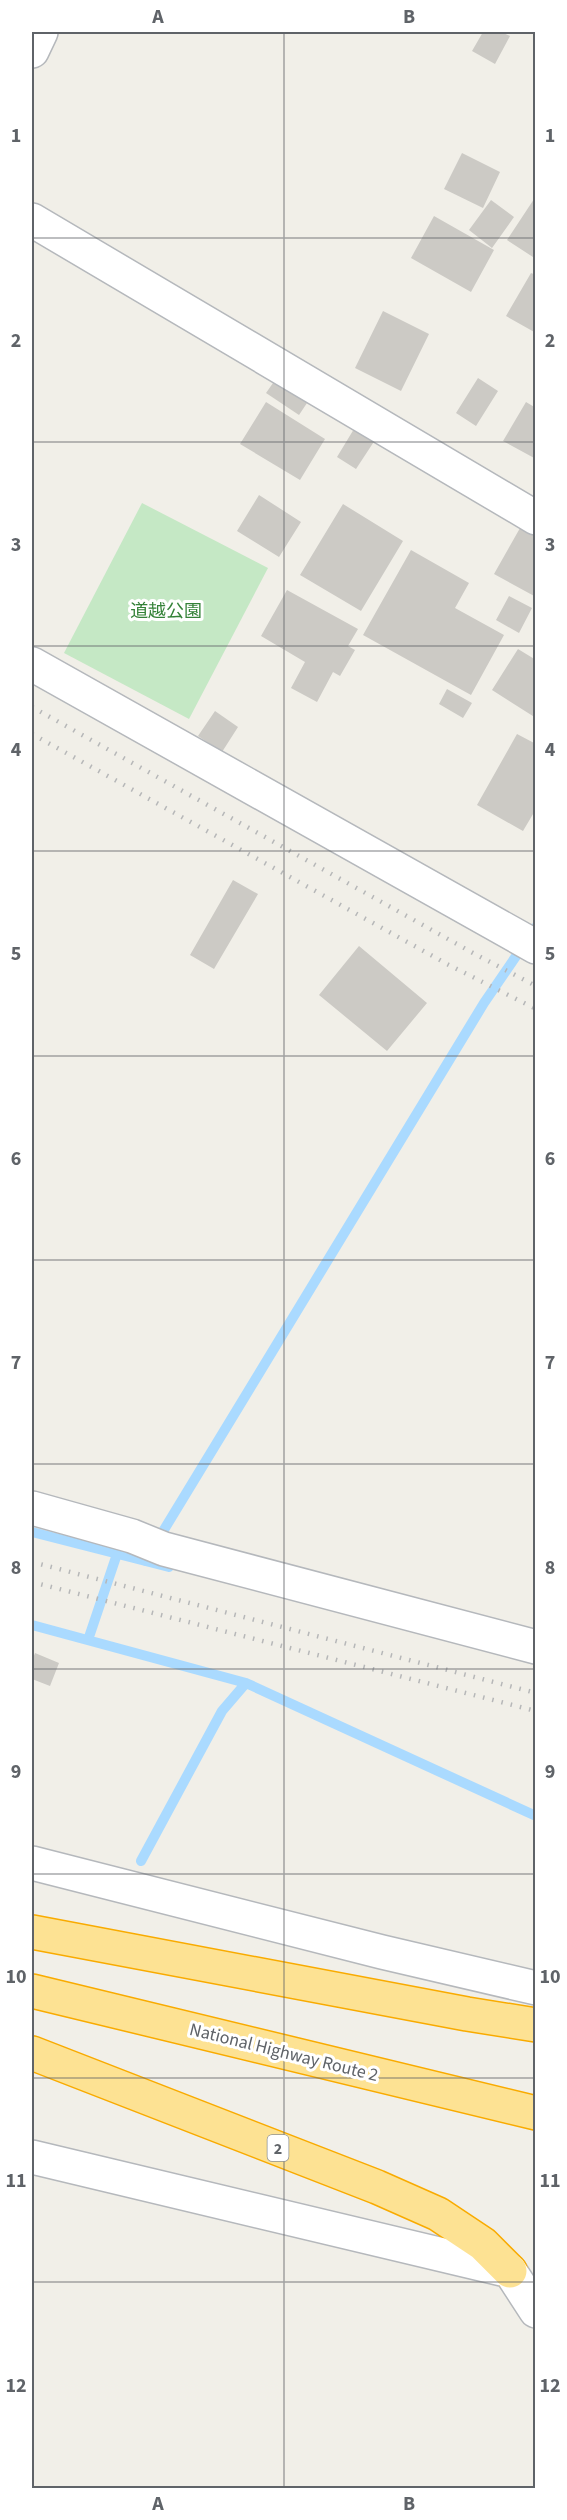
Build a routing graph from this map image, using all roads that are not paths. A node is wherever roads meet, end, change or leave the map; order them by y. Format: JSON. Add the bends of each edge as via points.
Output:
{"nodes":[{"id":1,"x":41,"y":32,"type":"edge"},
{"id":2,"x":32,"y":51,"type":"edge"},
{"id":3,"x":32,"y":220,"type":"edge"},
{"id":4,"x":536,"y":518,"type":"edge"},
{"id":5,"x":32,"y":664,"type":"edge"},
{"id":6,"x":528,"y":943,"type":"edge"},
{"id":7,"x":32,"y":1508,"type":"edge"},
{"id":8,"x":536,"y":1647,"type":"edge"},
{"id":9,"x":32,"y":1863,"type":"edge"},
{"id":10,"x":32,"y":1932,"type":"edge"},
{"id":11,"x":536,"y":1988,"type":"edge"},
{"id":12,"x":32,"y":1991,"type":"edge"},
{"id":13,"x":536,"y":2025,"type":"edge"},
{"id":14,"x":32,"y":2053,"type":"edge"},
{"id":15,"x":536,"y":2113,"type":"edge"},
{"id":16,"x":32,"y":2157,"type":"edge"},
{"id":17,"x":510,"y":2271,"type":"junction"},
{"id":18,"x":536,"y":2312,"type":"edge"}],
"edges":[{"from":1,"to":2,"type":"street"},
{"from":3,"to":4,"type":"street"},
{"from":5,"to":6,"type":"street"},
{"from":7,"to":8,"type":"street","via":[[156,1546]]},
{"from":9,"to":11,"type":"street"},
{"from":10,"to":13,"type":"highway"},
{"from":12,"to":15,"type":"highway","name":"National Highway Route 2"},
{"from":14,"to":17,"type":"highway","number":"2","via":[[438,2214],[483,2244]]},
{"from":16,"to":17,"type":"street"},
{"from":17,"to":18,"type":"street"}]}
